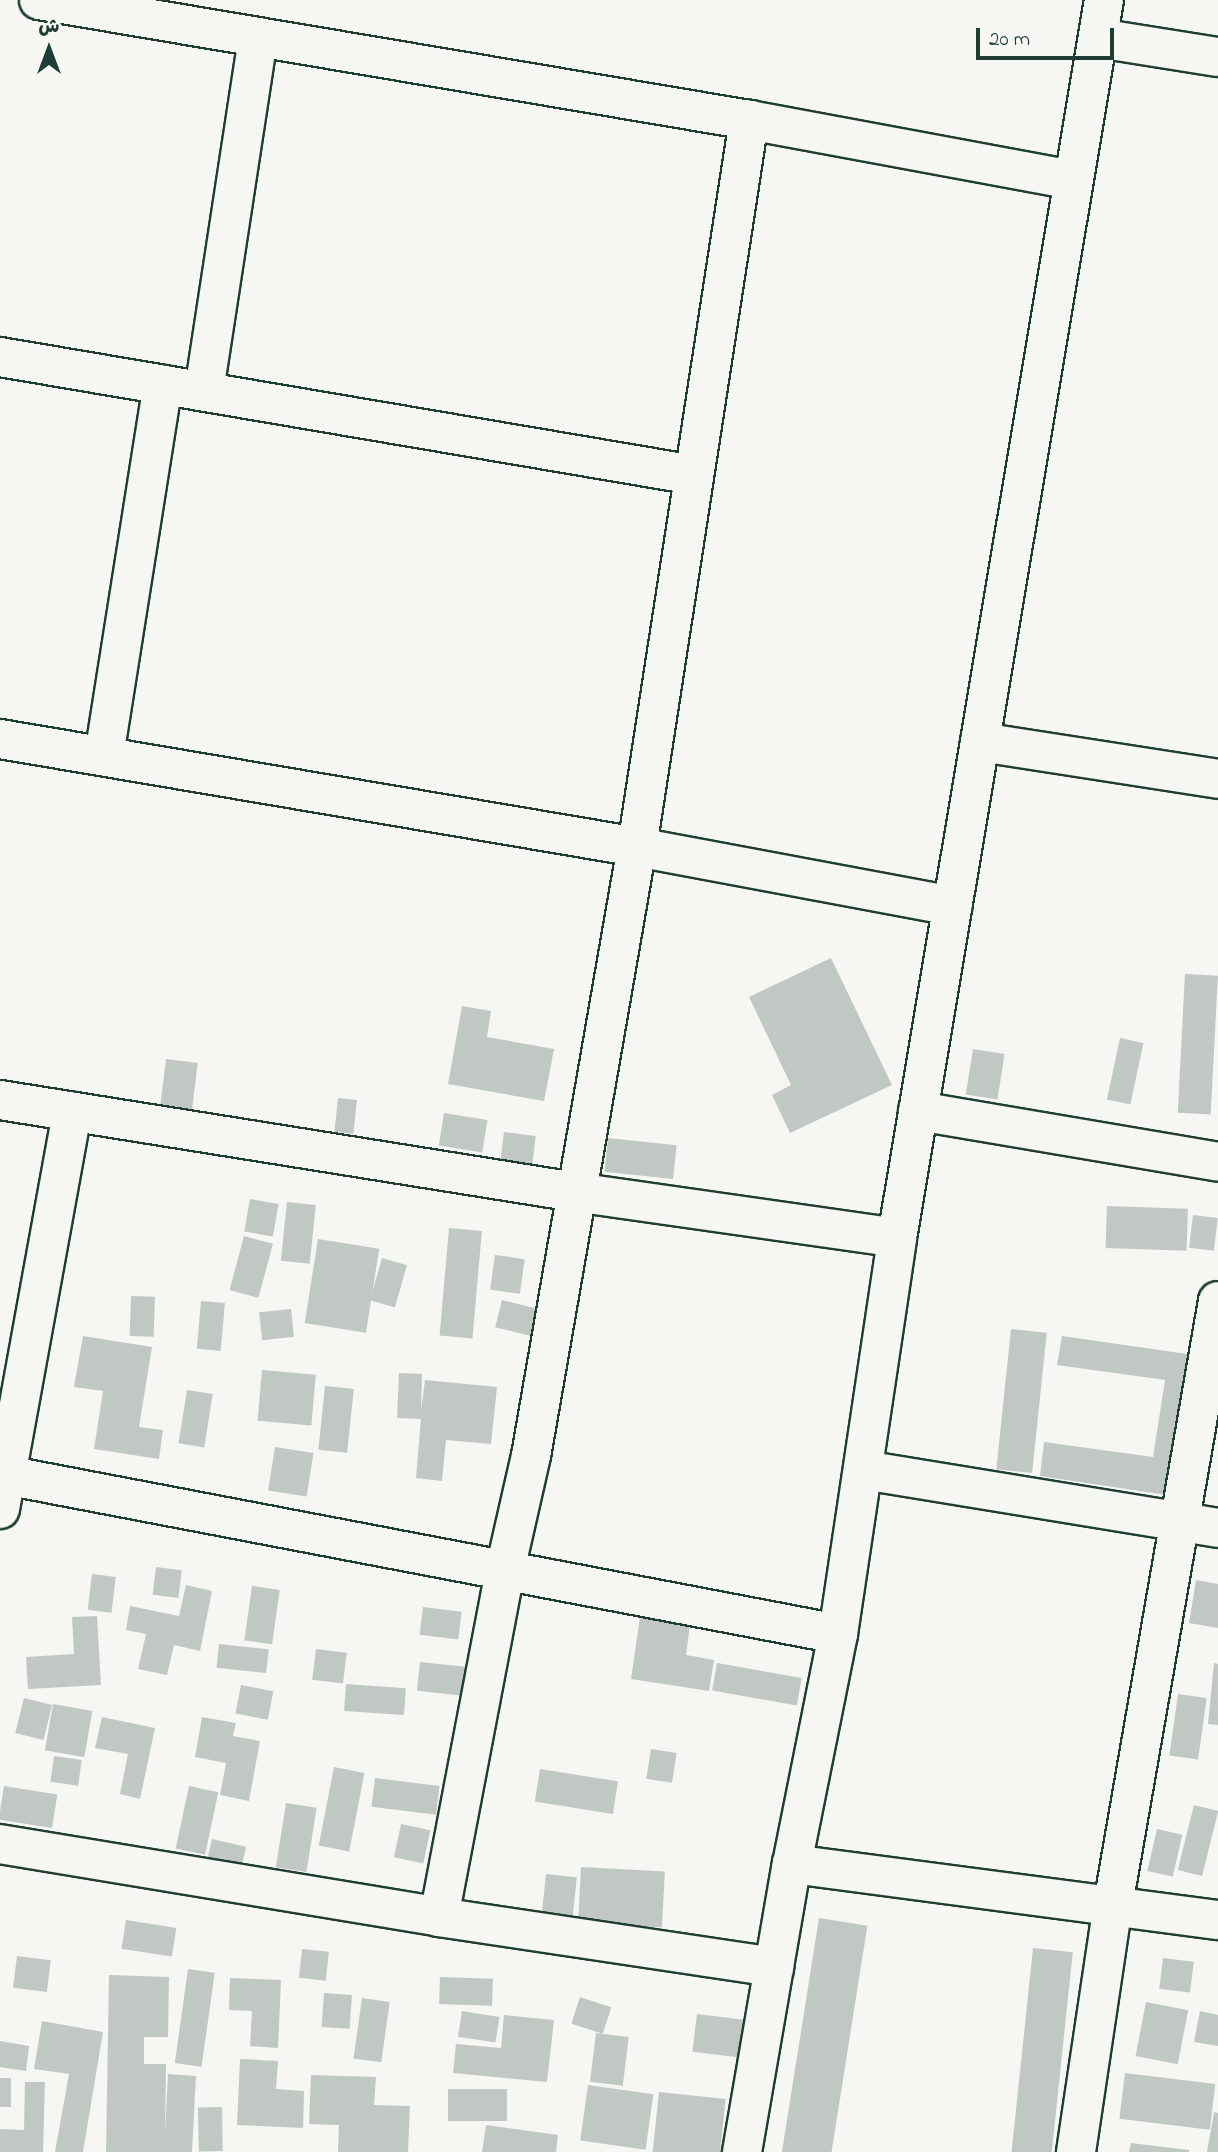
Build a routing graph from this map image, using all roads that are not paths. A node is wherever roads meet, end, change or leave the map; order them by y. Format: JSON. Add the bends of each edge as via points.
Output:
{"nodes":[{"id":1,"x":39,"y":0,"type":"edge"},
{"id":2,"x":1104,"y":0,"type":"edge"},
{"id":3,"x":219,"y":15,"type":"edge"},
{"id":4,"x":258,"y":37,"type":"junction"},
{"id":5,"x":1098,"y":38,"type":"junction"},
{"id":6,"x":1218,"y":57,"type":"edge"},
{"id":7,"x":749,"y":120,"type":"junction"},
{"id":8,"x":1074,"y":180,"type":"junction"},
{"id":9,"x":0,"y":357,"type":"edge"},
{"id":10,"x":163,"y":385,"type":"junction"},
{"id":11,"x":204,"y":391,"type":"junction"},
{"id":12,"x":694,"y":475,"type":"junction"},
{"id":13,"x":0,"y":739,"type":"edge"},
{"id":14,"x":980,"y":742,"type":"junction"},
{"id":15,"x":104,"y":756,"type":"junction"},
{"id":16,"x":1218,"y":779,"type":"edge"},
{"id":17,"x":637,"y":847,"type":"junction"},
{"id":18,"x":953,"y":906,"type":"junction"},
{"id":19,"x":0,"y":1100,"type":"edge"},
{"id":20,"x":72,"y":1111,"type":"junction"},
{"id":21,"x":918,"y":1111,"type":"junction"},
{"id":22,"x":1218,"y":1163,"type":"edge"},
{"id":23,"x":575,"y":1192,"type":"junction"},
{"id":24,"x":897,"y":1238,"type":"junction"},
{"id":25,"x":1218,"y":1301,"type":"edge"},
{"id":26,"x":864,"y":1470,"type":"junction"},
{"id":27,"x":2,"y":1486,"type":"edge"},
{"id":28,"x":1180,"y":1521,"type":"junction"},
{"id":29,"x":1218,"y":1528,"type":"edge"},
{"id":30,"x":505,"y":1570,"type":"junction"},
{"id":31,"x":838,"y":1634,"type":"junction"},
{"id":32,"x":0,"y":1844,"type":"edge"},
{"id":33,"x":792,"y":1864,"type":"junction"},
{"id":34,"x":1114,"y":1905,"type":"junction"},
{"id":35,"x":439,"y":1917,"type":"junction"},
{"id":36,"x":1218,"y":1920,"type":"edge"},
{"id":37,"x":774,"y":1967,"type":"junction"},
{"id":38,"x":742,"y":2152,"type":"edge"},
{"id":39,"x":1076,"y":2152,"type":"edge"}],
"edges":[{"from":1,"to":3,"type":"street"},
{"from":2,"to":5,"type":"street"},
{"from":3,"to":4,"type":"street"},
{"from":4,"to":7,"type":"street"},
{"from":4,"to":11,"type":"street"},
{"from":5,"to":6,"type":"street"},
{"from":5,"to":8,"type":"street"},
{"from":7,"to":8,"type":"street"},
{"from":7,"to":12,"type":"street"},
{"from":8,"to":14,"type":"street"},
{"from":9,"to":10,"type":"street"},
{"from":10,"to":11,"type":"street"},
{"from":10,"to":15,"type":"street"},
{"from":11,"to":12,"type":"street"},
{"from":12,"to":17,"type":"street"},
{"from":13,"to":15,"type":"street"},
{"from":14,"to":16,"type":"street"},
{"from":14,"to":18,"type":"street"},
{"from":15,"to":17,"type":"street"},
{"from":17,"to":18,"type":"street"},
{"from":17,"to":23,"type":"street"},
{"from":18,"to":21,"type":"street"},
{"from":19,"to":20,"type":"street"},
{"from":20,"to":23,"type":"street"},
{"from":20,"to":27,"type":"street"},
{"from":21,"to":22,"type":"street"},
{"from":21,"to":24,"type":"street"},
{"from":23,"to":24,"type":"street"},
{"from":23,"to":30,"type":"street","via":[[531,1457]]},
{"from":24,"to":26,"type":"street"},
{"from":25,"to":28,"type":"street"},
{"from":26,"to":28,"type":"street"},
{"from":26,"to":31,"type":"street"},
{"from":27,"to":30,"type":"street"},
{"from":28,"to":29,"type":"street"},
{"from":28,"to":34,"type":"street"},
{"from":30,"to":31,"type":"street"},
{"from":30,"to":35,"type":"street"},
{"from":31,"to":33,"type":"street"},
{"from":32,"to":35,"type":"street"},
{"from":33,"to":34,"type":"street"},
{"from":33,"to":37,"type":"street"},
{"from":34,"to":36,"type":"street"},
{"from":34,"to":39,"type":"street"},
{"from":35,"to":37,"type":"street"},
{"from":37,"to":38,"type":"street"}]}
